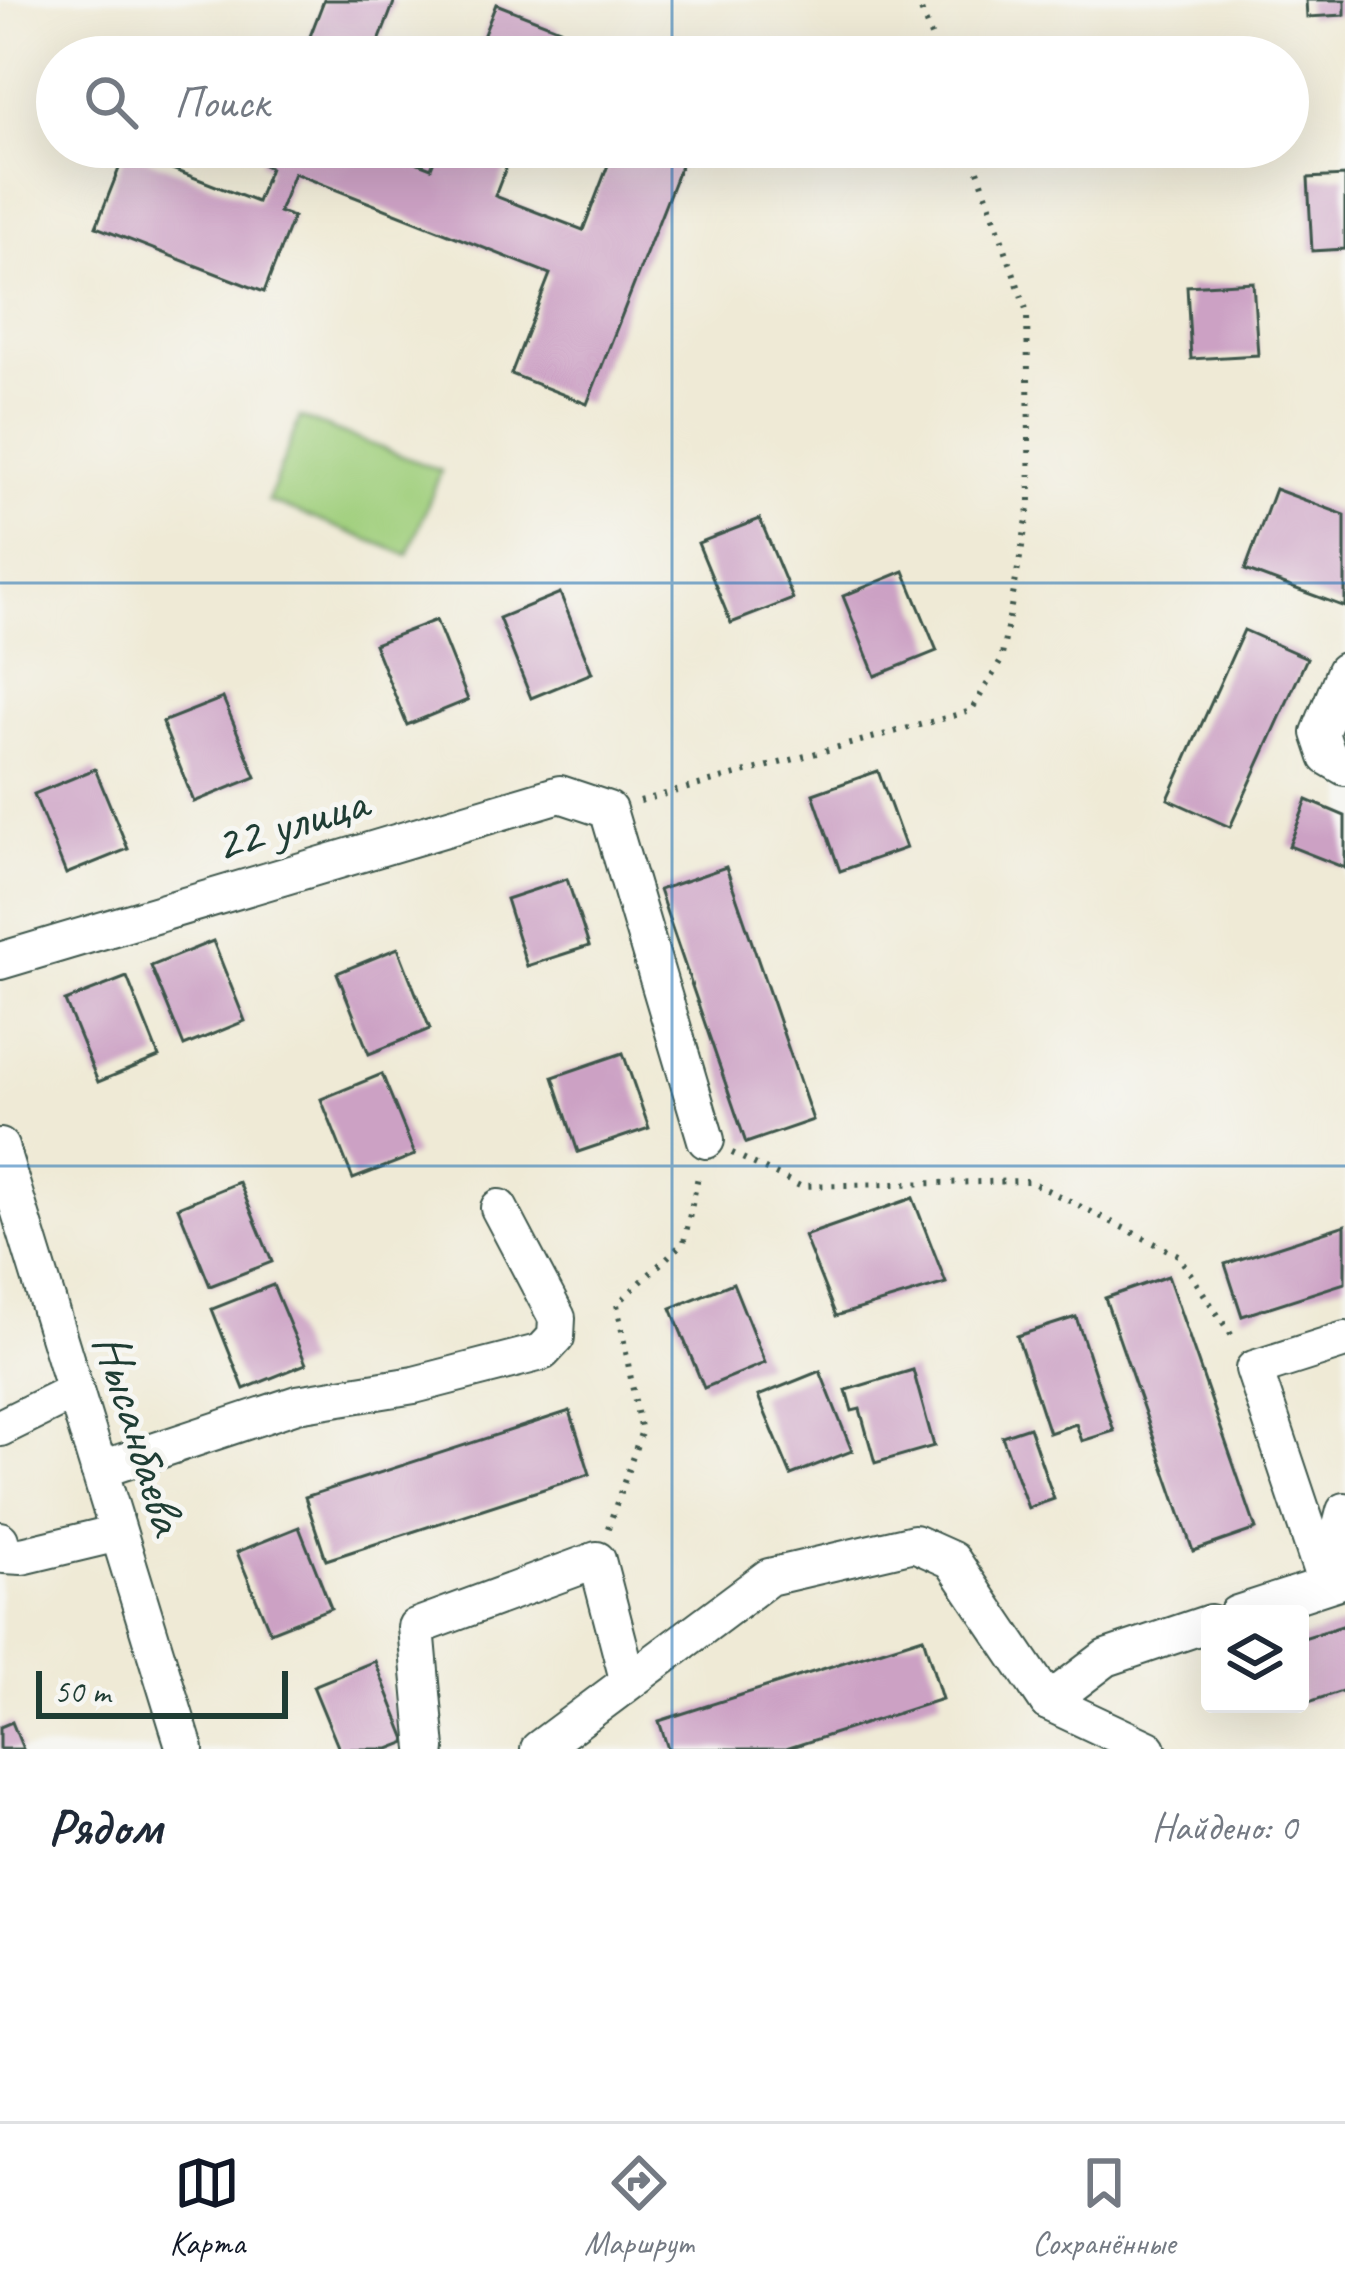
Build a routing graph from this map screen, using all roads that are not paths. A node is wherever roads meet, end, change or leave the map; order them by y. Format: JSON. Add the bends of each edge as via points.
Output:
{"nodes":[{"id":1,"x":1345,"y":671,"type":"edge"},
{"id":2,"x":1345,"y":767,"type":"edge"},
{"id":3,"x":0,"y":962,"type":"edge"},
{"id":4,"x":706,"y":1141,"type":"road end"},
{"id":5,"x":0,"y":1147,"type":"edge"},
{"id":6,"x":499,"y":1208,"type":"dead end"},
{"id":7,"x":1345,"y":1340,"type":"edge"},
{"id":8,"x":75,"y":1391,"type":"junction"},
{"id":9,"x":0,"y":1428,"type":"edge"},
{"id":10,"x":99,"y":1470,"type":"junction"},
{"id":11,"x":1345,"y":1510,"type":"edge"},
{"id":12,"x":118,"y":1533,"type":"junction"},
{"id":13,"x":0,"y":1540,"type":"edge"},
{"id":14,"x":1335,"y":1582,"type":"edge"},
{"id":15,"x":1265,"y":1605,"type":"edge"},
{"id":16,"x":1201,"y":1626,"type":"edge"},
{"id":17,"x":628,"y":1678,"type":"junction"},
{"id":18,"x":1048,"y":1702,"type":"junction"},
{"id":19,"x":185,"y":1749,"type":"edge"},
{"id":20,"x":427,"y":1749,"type":"edge"},
{"id":21,"x":539,"y":1749,"type":"edge"},
{"id":22,"x":1148,"y":1749,"type":"edge"}],
"edges":[{"from":1,"to":2,"type":"street","via":[[1320,733],[1328,757]]},
{"from":3,"to":4,"type":"street","name":"22 улица","via":[[560,794],[608,810]]},
{"from":5,"to":8,"type":"street","name":"Нысанбаева"},
{"from":6,"to":10,"type":"street","via":[[557,1318],[556,1337],[542,1352],[297,1404]]},
{"from":7,"to":14,"type":"street","via":[[1254,1369]]},
{"from":8,"to":9,"type":"street"},
{"from":8,"to":10,"type":"street","name":"Нысанбаева"},
{"from":10,"to":12,"type":"street","name":"Нысанбаева"},
{"from":11,"to":14,"type":"street"},
{"from":12,"to":13,"type":"street","via":[[22,1556],[4,1555]]},
{"from":12,"to":19,"type":"street","name":"Нысанбаева"},
{"from":14,"to":15,"type":"street"},
{"from":16,"to":18,"type":"street","via":[[1106,1658]]},
{"from":17,"to":18,"type":"street","via":[[769,1577],[914,1543],[952,1560]]},
{"from":17,"to":20,"type":"street","via":[[597,1560],[416,1627]]},
{"from":17,"to":21,"type":"street"},
{"from":18,"to":22,"type":"street"}]}
